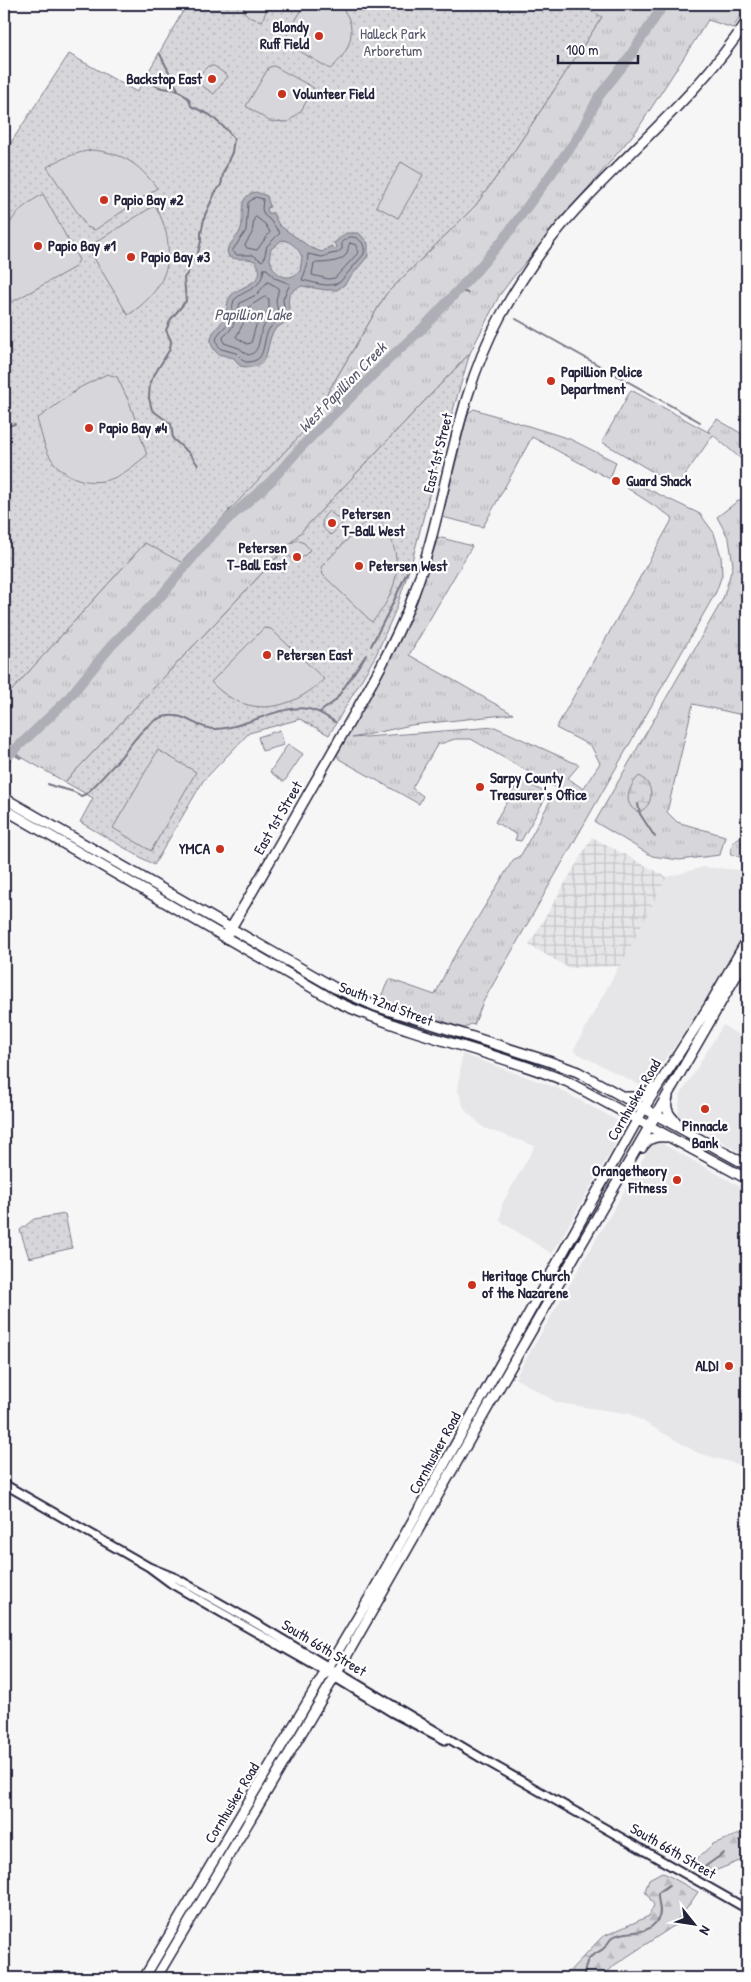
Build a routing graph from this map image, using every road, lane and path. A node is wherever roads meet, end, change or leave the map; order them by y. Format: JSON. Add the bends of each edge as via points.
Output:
{"nodes":[{"id":1,"x":747,"y":21,"type":"edge"},
{"id":2,"x":8,"y":800,"type":"edge"},
{"id":3,"x":4,"y":810,"type":"edge"},
{"id":4,"x":230,"y":929,"type":"junction"},
{"id":5,"x":225,"y":938,"type":"junction"},
{"id":6,"x":747,"y":940,"type":"edge"},
{"id":7,"x":747,"y":957,"type":"edge"},
{"id":8,"x":405,"y":1027,"type":"junction"},
{"id":9,"x":473,"y":1038,"type":"junction"},
{"id":10,"x":470,"y":1048,"type":"junction"},
{"id":11,"x":548,"y":1061,"type":"junction"},
{"id":12,"x":660,"y":1080,"type":"junction"},
{"id":13,"x":671,"y":1088,"type":"junction"},
{"id":14,"x":625,"y":1097,"type":"junction"},
{"id":15,"x":612,"y":1105,"type":"junction"},
{"id":16,"x":644,"y":1108,"type":"junction"},
{"id":17,"x":656,"y":1114,"type":"junction"},
{"id":18,"x":638,"y":1120,"type":"junction"},
{"id":19,"x":649,"y":1126,"type":"junction"},
{"id":20,"x":689,"y":1133,"type":"junction"},
{"id":21,"x":673,"y":1139,"type":"junction"},
{"id":22,"x":625,"y":1142,"type":"junction"},
{"id":23,"x":747,"y":1165,"type":"edge"},
{"id":24,"x":747,"y":1179,"type":"edge"},
{"id":25,"x":576,"y":1254,"type":"junction"},
{"id":26,"x":558,"y":1261,"type":"junction"},
{"id":27,"x":525,"y":1343,"type":"junction"},
{"id":28,"x":4,"y":1484,"type":"edge"},
{"id":29,"x":328,"y":1669,"type":"junction"},
{"id":30,"x":336,"y":1675,"type":"junction"},
{"id":31,"x":747,"y":1910,"type":"edge"},
{"id":32,"x":144,"y":1978,"type":"edge"},
{"id":33,"x":156,"y":1978,"type":"edge"}],
"edges":[{"from":1,"to":4,"type":"main road","name":"East 1st Street","via":[[698,84],[557,231],[499,318],[465,402],[422,570],[398,632]]},
{"from":2,"to":4,"type":"main road","name":"South 72nd Street"},
{"from":3,"to":5,"type":"main road","name":"South 72nd Street"},
{"from":4,"to":5,"type":"main road","name":"East 1st Street"},
{"from":4,"to":9,"type":"main road","name":"South 72nd Street","via":[[355,998]]},
{"from":5,"to":8,"type":"main road","name":"South 72nd Street","via":[[337,1002]]},
{"from":6,"to":12,"type":"main road","name":"Cornhusker Road","via":[[709,1006]]},
{"from":7,"to":13,"type":"main road","name":"Cornhusker Road"},
{"from":8,"to":9,"type":"main road","via":[[424,1029],[467,1042]]},
{"from":8,"to":10,"type":"main road","name":"South 72nd Street"},
{"from":9,"to":11,"type":"main road","name":"South 72nd Street"},
{"from":10,"to":11,"type":"main road","via":[[480,1046],[519,1058]]},
{"from":10,"to":15,"type":"main road","name":"South 72nd Street","via":[[560,1079]]},
{"from":11,"to":14,"type":"main road","name":"South 72nd Street","via":[[578,1072]]},
{"from":12,"to":14,"type":"main road","via":[[642,1097]]},
{"from":12,"to":16,"type":"main road","name":"Cornhusker Road"},
{"from":13,"to":17,"type":"main road","name":"Cornhusker Road"},
{"from":13,"to":20,"type":"main road","via":[[666,1101],[667,1110],[670,1117]]},
{"from":14,"to":16,"type":"main road","name":"South 72nd Street"},
{"from":15,"to":18,"type":"main road","name":"South 72nd Street"},
{"from":15,"to":22,"type":"main road","via":[[628,1124]]},
{"from":16,"to":17,"type":"main road","name":"South 72nd Street"},
{"from":16,"to":18,"type":"main road","name":"Cornhusker Road"},
{"from":17,"to":19,"type":"main road","name":"Cornhusker Road"},
{"from":17,"to":20,"type":"main road","name":"South 72nd Street"},
{"from":18,"to":19,"type":"main road","name":"South 72nd Street"},
{"from":18,"to":22,"type":"main road","name":"Cornhusker Road"},
{"from":19,"to":21,"type":"main road","name":"South 72nd Street"},
{"from":19,"to":25,"type":"main road","name":"Cornhusker Road"},
{"from":20,"to":23,"type":"main road","name":"South 72nd Street"},
{"from":21,"to":24,"type":"main road","name":"South 72nd Street"},
{"from":21,"to":25,"type":"main road","via":[[656,1136],[646,1142],[592,1237]]},
{"from":22,"to":26,"type":"main road","name":"Cornhusker Road"},
{"from":25,"to":27,"type":"main road","name":"Cornhusker Road"},
{"from":26,"to":27,"type":"main road","via":[[560,1270],[538,1309]]},
{"from":26,"to":29,"type":"main road","name":"Cornhusker Road"},
{"from":27,"to":30,"type":"main road","name":"Cornhusker Road"},
{"from":28,"to":29,"type":"street","name":"South 66th Street","via":[[172,1584]]},
{"from":29,"to":30,"type":"street","name":"South 66th Street"},
{"from":29,"to":32,"type":"main road","name":"Cornhusker Road"},
{"from":30,"to":31,"type":"street","name":"South 66th Street","via":[[393,1713],[481,1758]]},
{"from":30,"to":33,"type":"main road","name":"Cornhusker Road"}]}
